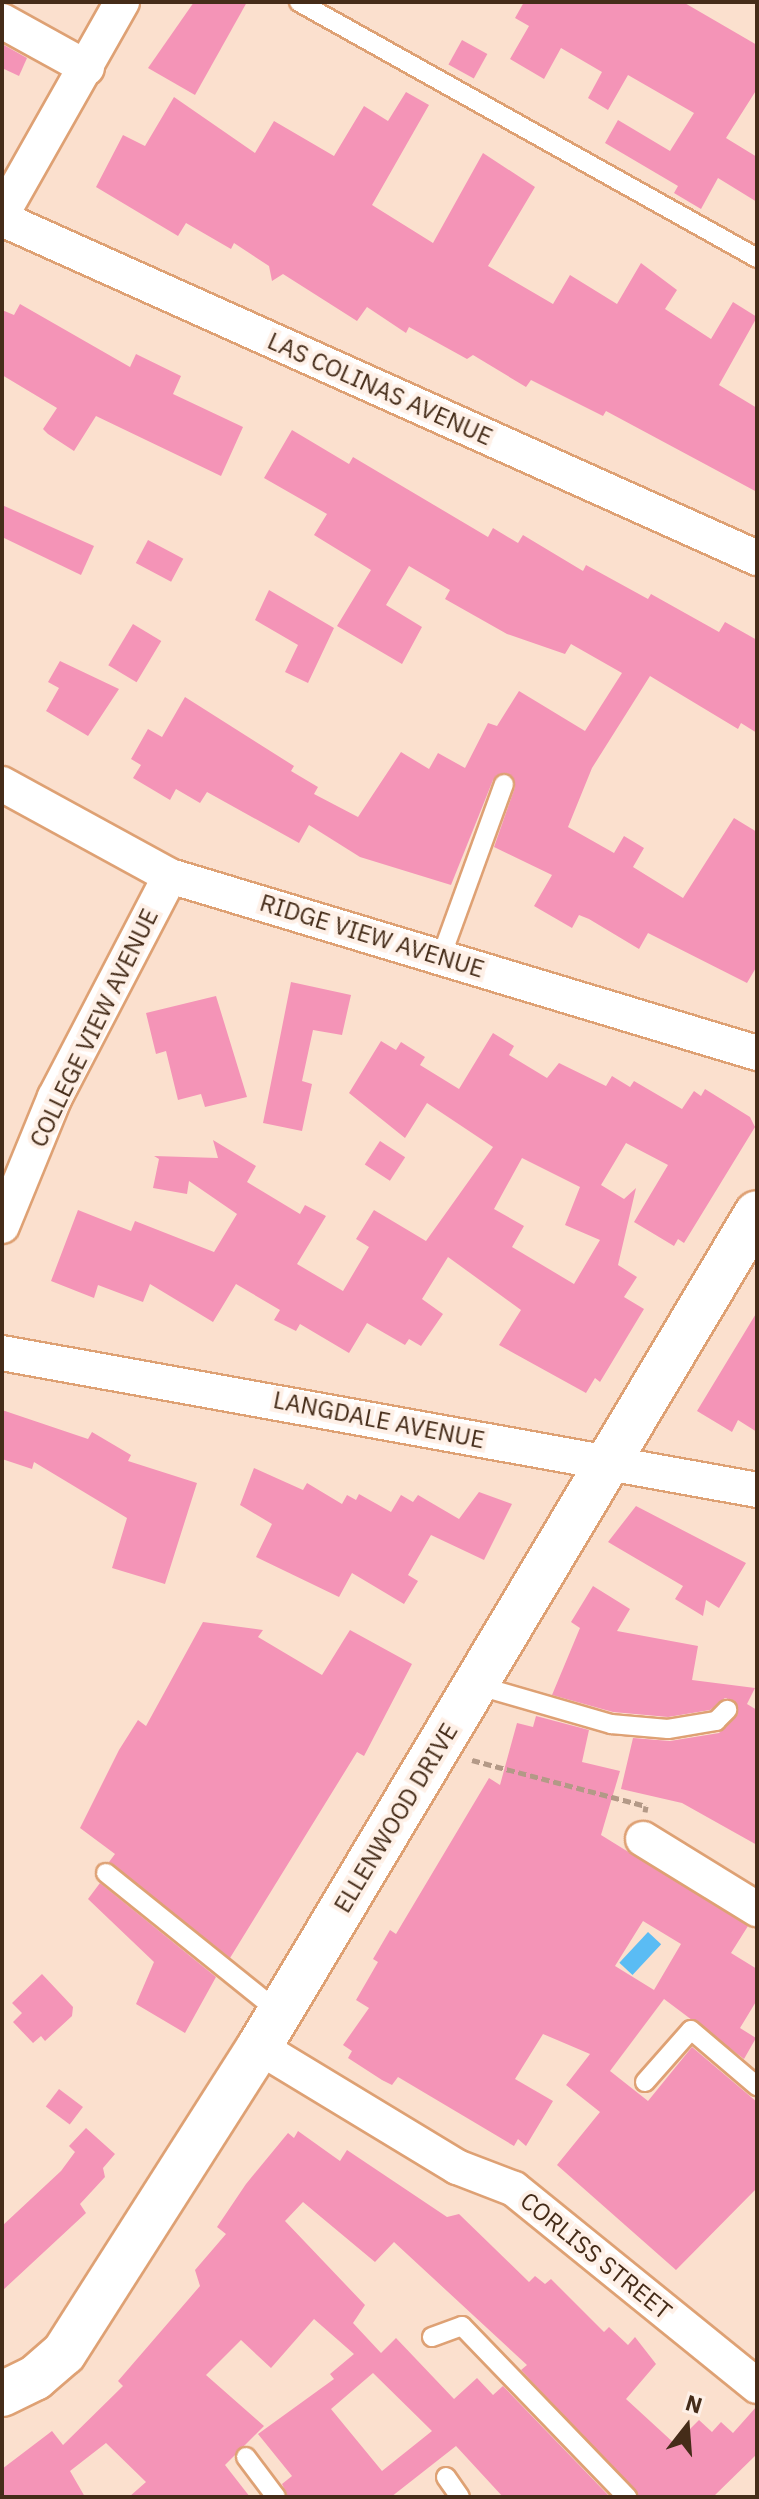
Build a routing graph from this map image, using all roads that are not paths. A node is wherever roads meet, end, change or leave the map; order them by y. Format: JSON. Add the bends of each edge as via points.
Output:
{"nodes":[{"id":1,"x":122,"y":2,"type":"edge"},
{"id":2,"x":299,"y":2,"type":"edge"},
{"id":3,"x":2,"y":21,"type":"edge"},
{"id":4,"x":87,"y":68,"type":"junction"},
{"id":5,"x":2,"y":217,"type":"edge"},
{"id":6,"x":757,"y":258,"type":"edge"},
{"id":7,"x":757,"y":558,"type":"edge"},
{"id":8,"x":2,"y":784,"type":"edge"},
{"id":9,"x":504,"y":784,"type":"dead end"},
{"id":10,"x":170,"y":876,"type":"junction"},
{"id":11,"x":441,"y":957,"type":"junction"},
{"id":12,"x":757,"y":1053,"type":"edge"},
{"id":13,"x":757,"y":1213,"type":"edge"},
{"id":14,"x":2,"y":1226,"type":"edge"},
{"id":15,"x":2,"y":1353,"type":"edge"},
{"id":16,"x":609,"y":1463,"type":"junction"},
{"id":17,"x":757,"y":1490,"type":"edge"},
{"id":18,"x":476,"y":1685,"type":"junction"},
{"id":19,"x":727,"y":1710,"type":"dead end"},
{"id":20,"x":643,"y":1839,"type":"road end"},
{"id":21,"x":106,"y":1873,"type":"dead end"},
{"id":22,"x":757,"y":1909,"type":"edge"},
{"id":23,"x":270,"y":2030,"type":"junction"},
{"id":24,"x":645,"y":2082,"type":"dead end"},
{"id":25,"x":757,"y":2086,"type":"edge"},
{"id":26,"x":432,"y":2337,"type":"dead end"},
{"id":27,"x":757,"y":2386,"type":"edge"},
{"id":28,"x":2,"y":2394,"type":"edge"},
{"id":29,"x":246,"y":2457,"type":"dead end"},
{"id":30,"x":446,"y":2477,"type":"dead end"},
{"id":31,"x":276,"y":2497,"type":"edge"},
{"id":32,"x":460,"y":2497,"type":"edge"},
{"id":33,"x":627,"y":2497,"type":"edge"}],
"edges":[{"from":1,"to":4,"type":"street"},
{"from":2,"to":6,"type":"lane"},
{"from":3,"to":4,"type":"street"},
{"from":4,"to":5,"type":"street"},
{"from":5,"to":7,"type":"street","name":"LAS COLINAS AVENUE"},
{"from":8,"to":10,"type":"street","name":"RIDGE VIEW AVENUE"},
{"from":9,"to":11,"type":"lane"},
{"from":10,"to":11,"type":"street","name":"RIDGE VIEW AVENUE"},
{"from":10,"to":14,"type":"street","name":"COLLEGE VIEW AVENUE","via":[[55,1097]]},
{"from":11,"to":12,"type":"street","name":"RIDGE VIEW AVENUE"},
{"from":13,"to":16,"type":"street","name":"ELLENWOOD DRIVE"},
{"from":15,"to":16,"type":"street","name":"LANGDALE AVENUE"},
{"from":16,"to":17,"type":"street","name":"LANGDALE AVENUE"},
{"from":16,"to":18,"type":"street","name":"ELLENWOOD DRIVE"},
{"from":18,"to":19,"type":"lane","via":[[611,1724],[668,1729],[716,1721]]},
{"from":18,"to":23,"type":"street","name":"ELLENWOOD DRIVE"},
{"from":20,"to":22,"type":"street"},
{"from":21,"to":23,"type":"lane"},
{"from":23,"to":27,"type":"street","name":"CORLISS STREET","via":[[457,2167],[514,2189]]},
{"from":23,"to":28,"type":"street","name":"ELLENWOOD DRIVE","via":[[64,2353],[35,2378]]},
{"from":24,"to":25,"type":"lane","via":[[691,2030]]},
{"from":26,"to":33,"type":"lane","via":[[462,2326]]},
{"from":29,"to":31,"type":"lane"},
{"from":30,"to":32,"type":"lane"}]}
